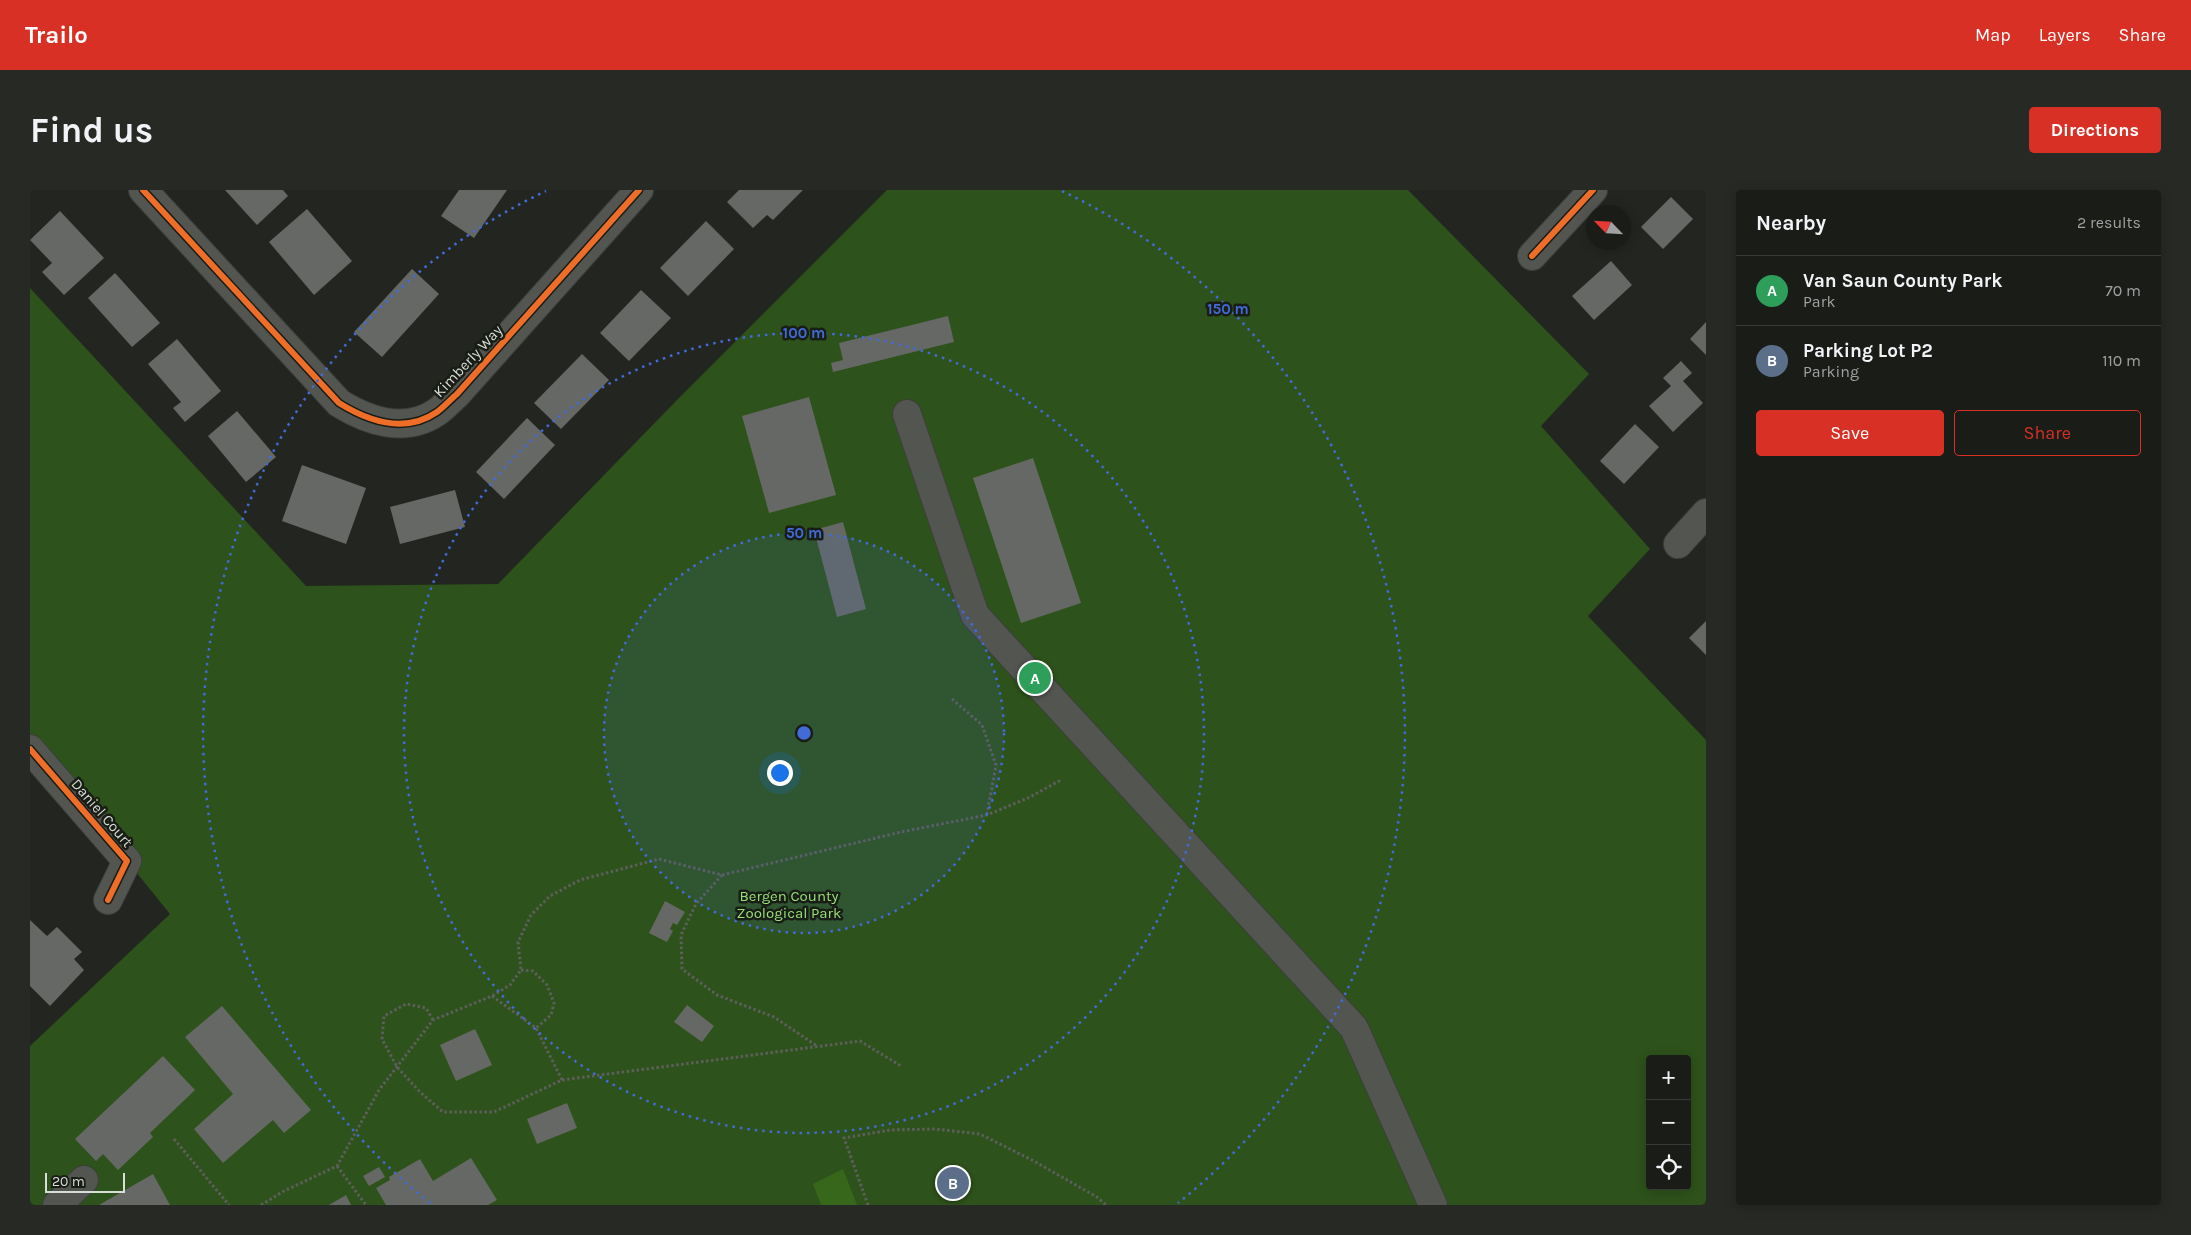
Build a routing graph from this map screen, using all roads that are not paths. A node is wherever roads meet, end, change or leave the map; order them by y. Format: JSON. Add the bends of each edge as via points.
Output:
{"nodes":[{"id":1,"x":143,"y":190,"type":"edge"},
{"id":2,"x":640,"y":190,"type":"edge"},
{"id":3,"x":1593,"y":190,"type":"edge"},
{"id":4,"x":1532,"y":256,"type":"dead end"},
{"id":5,"x":907,"y":414,"type":"dead end"},
{"id":6,"x":1706,"y":513,"type":"edge"},
{"id":7,"x":1678,"y":544,"type":"dead end"},
{"id":8,"x":30,"y":749,"type":"edge"},
{"id":9,"x":108,"y":900,"type":"dead end"},
{"id":10,"x":84,"y":1180,"type":"dead end"},
{"id":11,"x":57,"y":1205,"type":"edge"},
{"id":12,"x":1433,"y":1205,"type":"edge"}],
"edges":[{"from":1,"to":2,"type":"street","name":"Kimberly Way","via":[[338,403],[361,417],[387,423],[416,422],[436,412],[457,394]]},
{"from":3,"to":4,"type":"street"},
{"from":5,"to":12,"type":"street","via":[[975,615],[1354,1028]]},
{"from":6,"to":7,"type":"street"},
{"from":8,"to":9,"type":"street","name":"Daniel Court","via":[[127,861]]},
{"from":10,"to":11,"type":"street"}]}
